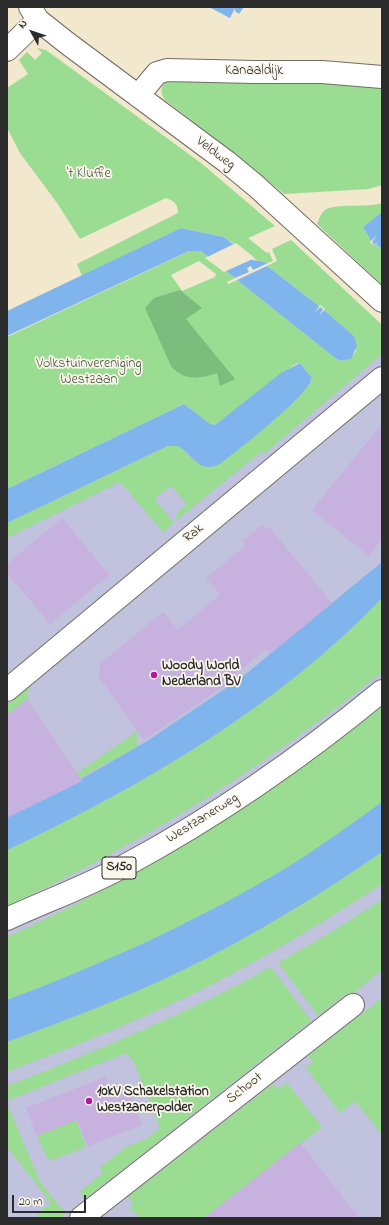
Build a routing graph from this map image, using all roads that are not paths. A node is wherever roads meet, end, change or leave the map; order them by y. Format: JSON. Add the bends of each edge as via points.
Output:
{"nodes":[{"id":1,"x":34,"y":13,"type":"edge"},
{"id":2,"x":7,"y":50,"type":"edge"},
{"id":3,"x":382,"y":77,"type":"edge"},
{"id":4,"x":138,"y":96,"type":"junction"},
{"id":5,"x":382,"y":301,"type":"edge"},
{"id":6,"x":382,"y":378,"type":"edge"},
{"id":7,"x":7,"y":690,"type":"edge"},
{"id":8,"x":382,"y":691,"type":"edge"},
{"id":9,"x":7,"y":919,"type":"edge"},
{"id":10,"x":353,"y":1005,"type":"dead end"},
{"id":11,"x":81,"y":1218,"type":"edge"}],
"edges":[{"from":1,"to":2,"type":"street","name":"Veldweg"},
{"from":1,"to":4,"type":"street","name":"Veldweg"},
{"from":3,"to":4,"type":"street","name":"Kanaaldijk","via":[[322,72],[167,70],[157,73]]},
{"from":4,"to":5,"type":"street","name":"Veldweg","via":[[256,186]]},
{"from":6,"to":7,"type":"street","name":"Rak"},
{"from":8,"to":9,"type":"street","name":"Westzanerweg","number":"S150","via":[[327,737],[225,806],[125,866]]},
{"from":10,"to":11,"type":"street","name":"Schoot"}]}
